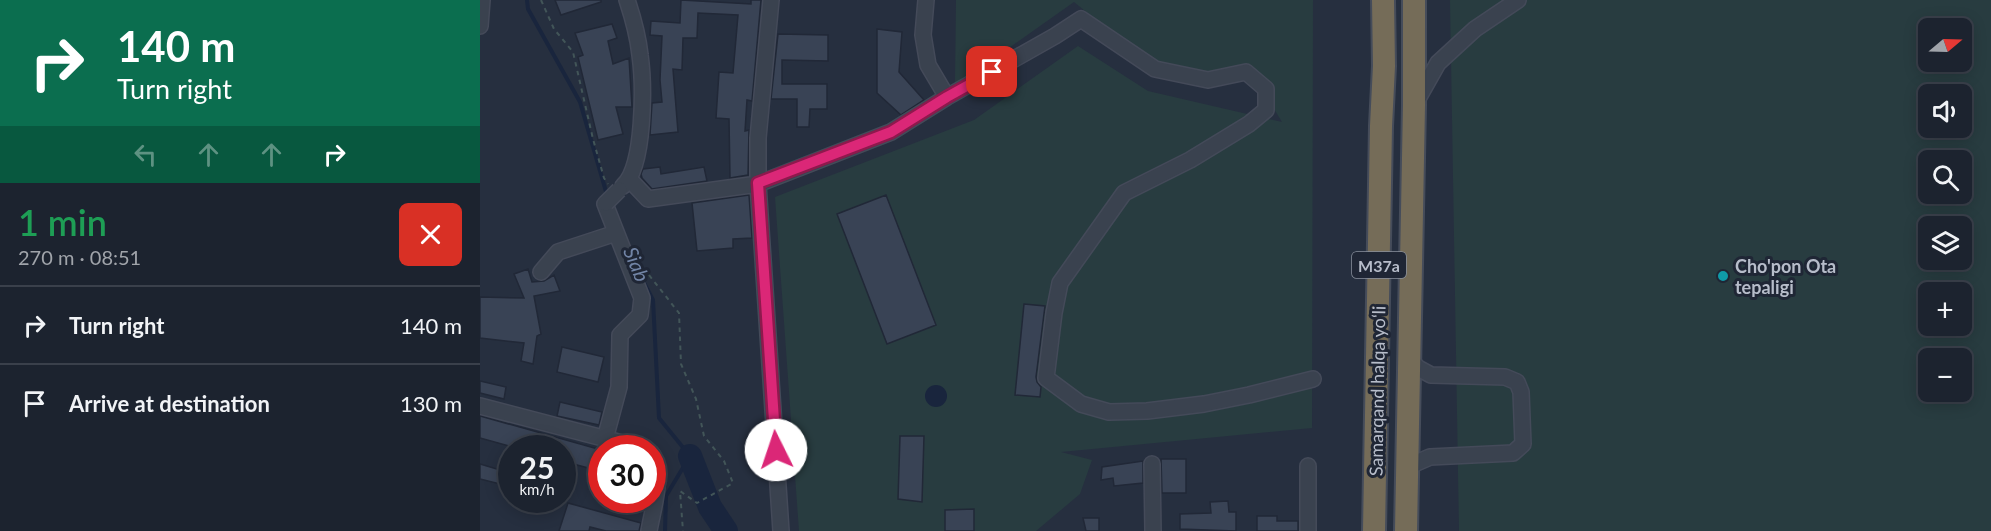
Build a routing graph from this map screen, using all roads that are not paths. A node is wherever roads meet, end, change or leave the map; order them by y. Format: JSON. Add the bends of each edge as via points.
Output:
{"nodes":[{"id":1,"x":482,"y":0,"type":"edge"},
{"id":2,"x":627,"y":0,"type":"edge"},
{"id":3,"x":771,"y":0,"type":"edge"},
{"id":4,"x":926,"y":0,"type":"edge"},
{"id":5,"x":1383,"y":0,"type":"edge"},
{"id":6,"x":1414,"y":0,"type":"edge"},
{"id":7,"x":1518,"y":0,"type":"edge"},
{"id":8,"x":480,"y":26,"type":"edge"},
{"id":9,"x":947,"y":97,"type":"junction"},
{"id":10,"x":1414,"y":105,"type":"junction"},
{"id":11,"x":1381,"y":126,"type":"junction"},
{"id":12,"x":1412,"y":130,"type":"junction"},
{"id":13,"x":758,"y":183,"type":"junction"},
{"id":14,"x":620,"y":186,"type":"junction"},
{"id":15,"x":616,"y":232,"type":"junction"},
{"id":16,"x":541,"y":272,"type":"dead end"},
{"id":17,"x":1408,"y":357,"type":"junction"},
{"id":18,"x":1312,"y":379,"type":"dead end"},
{"id":19,"x":480,"y":406,"type":"edge"},
{"id":20,"x":590,"y":435,"type":"edge"},
{"id":21,"x":606,"y":435,"type":"edge"},
{"id":22,"x":1152,"y":464,"type":"dead end"},
{"id":23,"x":1308,"y":466,"type":"dead end"},
{"id":24,"x":1407,"y":467,"type":"junction"},
{"id":25,"x":652,"y":513,"type":"edge"},
{"id":26,"x":649,"y":531,"type":"edge"},
{"id":27,"x":781,"y":531,"type":"edge"},
{"id":28,"x":1153,"y":531,"type":"edge"},
{"id":29,"x":1308,"y":531,"type":"edge"},
{"id":30,"x":1374,"y":531,"type":"edge"},
{"id":31,"x":1406,"y":531,"type":"edge"}],
"edges":[{"from":1,"to":8,"type":"street"},
{"from":2,"to":14,"type":"street","via":[[641,57],[642,110],[638,154]]},
{"from":3,"to":13,"type":"street","via":[[758,138]]},
{"from":4,"to":9,"type":"street","via":[[923,34],[928,65]]},
{"from":5,"to":11,"type":"highway","name":"Samarqand halqa yoʻli","number":"M37a"},
{"from":6,"to":10,"type":"highway","name":"Samarqand halqa yoʻli","number":"M37a"},
{"from":7,"to":10,"type":"street","via":[[1475,29],[1438,63]]},
{"from":9,"to":13,"type":"street","via":[[891,132]]},
{"from":9,"to":18,"type":"street","via":[[1081,19],[1155,69],[1208,80],[1246,72],[1266,89],[1266,111],[1190,160],[1124,193],[1060,283],[1046,378],[1081,404],[1109,412],[1203,404]]},
{"from":10,"to":12,"type":"highway","name":"Samarqand halqa yoʻli","number":"M37a"},
{"from":11,"to":12,"type":"highway","via":[[1386,139],[1396,144],[1406,140]]},
{"from":11,"to":30,"type":"highway","name":"Samarqand halqa yoʻli","number":"M37a"},
{"from":12,"to":17,"type":"highway","name":"Samarqand halqa yoʻli","number":"M37a"},
{"from":13,"to":14,"type":"street","via":[[648,199]]},
{"from":13,"to":27,"type":"street"},
{"from":14,"to":15,"type":"street","bridge":true,"via":[[606,203]]},
{"from":15,"to":16,"type":"street","via":[[558,252]]},
{"from":15,"to":21,"type":"street","via":[[642,298],[640,315],[620,334],[620,387]]},
{"from":17,"to":24,"type":"highway","name":"Samarqand halqa yoʻli","number":"M37a"},
{"from":17,"to":24,"type":"street","via":[[1431,375],[1505,377],[1517,382],[1521,392],[1523,444],[1513,453],[1430,457]]},
{"from":19,"to":20,"type":"street"},
{"from":22,"to":28,"type":"street"},
{"from":23,"to":29,"type":"street"},
{"from":24,"to":31,"type":"highway","name":"Samarqand halqa yoʻli","number":"M37a"},
{"from":25,"to":26,"type":"street"}]}
